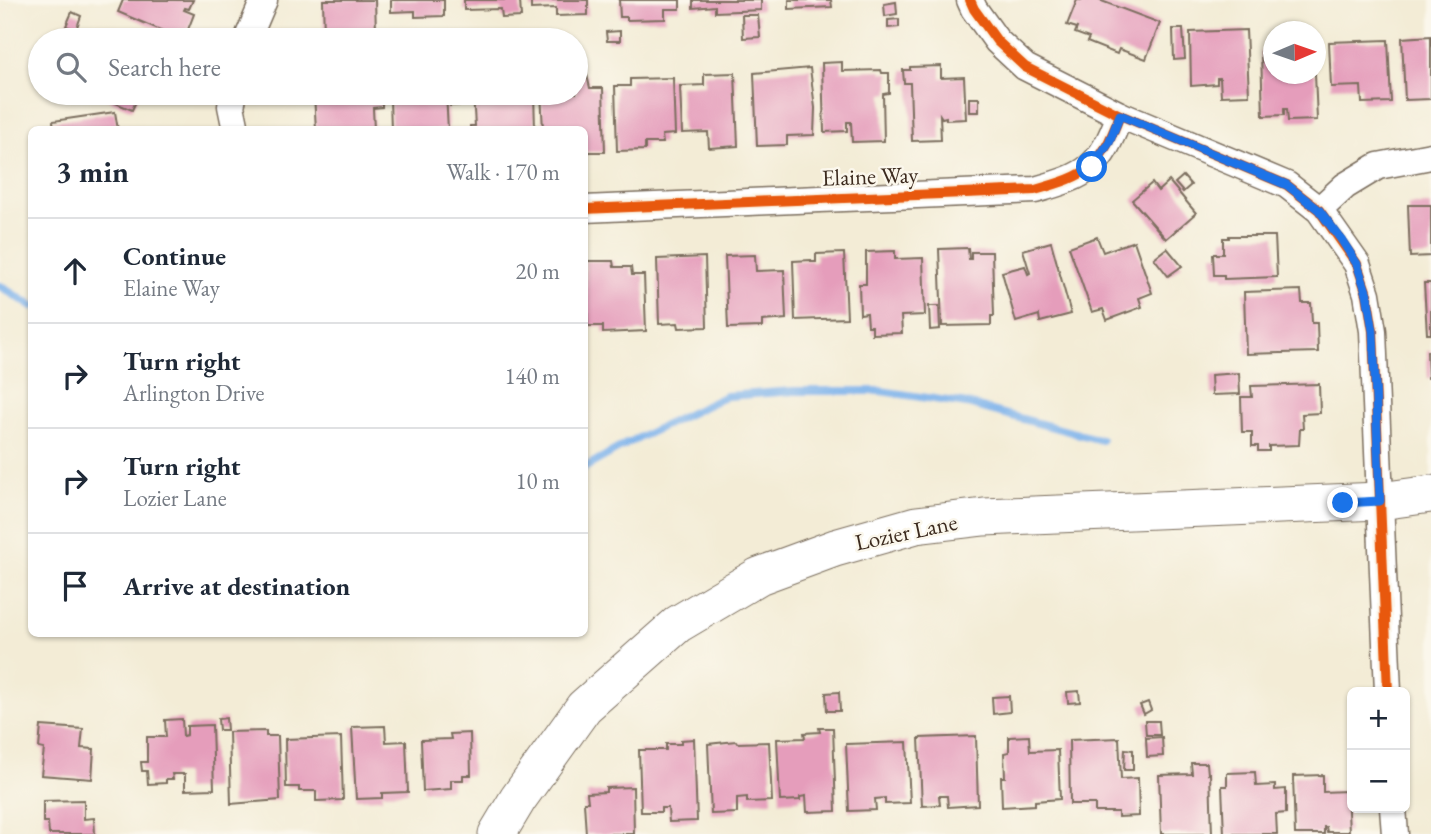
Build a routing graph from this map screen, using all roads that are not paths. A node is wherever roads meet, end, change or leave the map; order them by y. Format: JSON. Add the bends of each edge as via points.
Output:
{"nodes":[{"id":1,"x":264,"y":0,"type":"edge"},
{"id":2,"x":970,"y":0,"type":"edge"},
{"id":3,"x":252,"y":28,"type":"edge"},
{"id":4,"x":232,"y":105,"type":"edge"},
{"id":5,"x":1120,"y":115,"type":"junction"},
{"id":6,"x":235,"y":126,"type":"edge"},
{"id":7,"x":1431,"y":156,"type":"edge"},
{"id":8,"x":588,"y":209,"type":"edge"},
{"id":9,"x":1319,"y":210,"type":"junction"},
{"id":10,"x":1431,"y":494,"type":"edge"},
{"id":11,"x":1380,"y":501,"type":"junction"},
{"id":12,"x":1388,"y":687,"type":"edge"},
{"id":13,"x":1393,"y":813,"type":"edge"},
{"id":14,"x":497,"y":834,"type":"edge"},
{"id":15,"x":1395,"y":834,"type":"edge"}],
"edges":[{"from":1,"to":3,"type":"street"},
{"from":2,"to":5,"type":"street","via":[[997,41],[1025,67]]},
{"from":4,"to":6,"type":"street"},
{"from":5,"to":8,"type":"street","name":"Elaine Way","via":[[1109,143],[1092,167],[1070,181],[1035,190]]},
{"from":5,"to":9,"type":"street","via":[[1287,185]]},
{"from":7,"to":9,"type":"street","via":[[1378,166],[1345,186]]},
{"from":9,"to":11,"type":"street","via":[[1357,264],[1367,294],[1373,331]]},
{"from":10,"to":11,"type":"main road","name":"Lozier Lane"},
{"from":11,"to":12,"type":"street"},
{"from":11,"to":14,"type":"main road","name":"Lozier Lane","via":[[984,517],[916,525],[759,576],[678,624],[584,707]]},
{"from":13,"to":15,"type":"street"}]}
